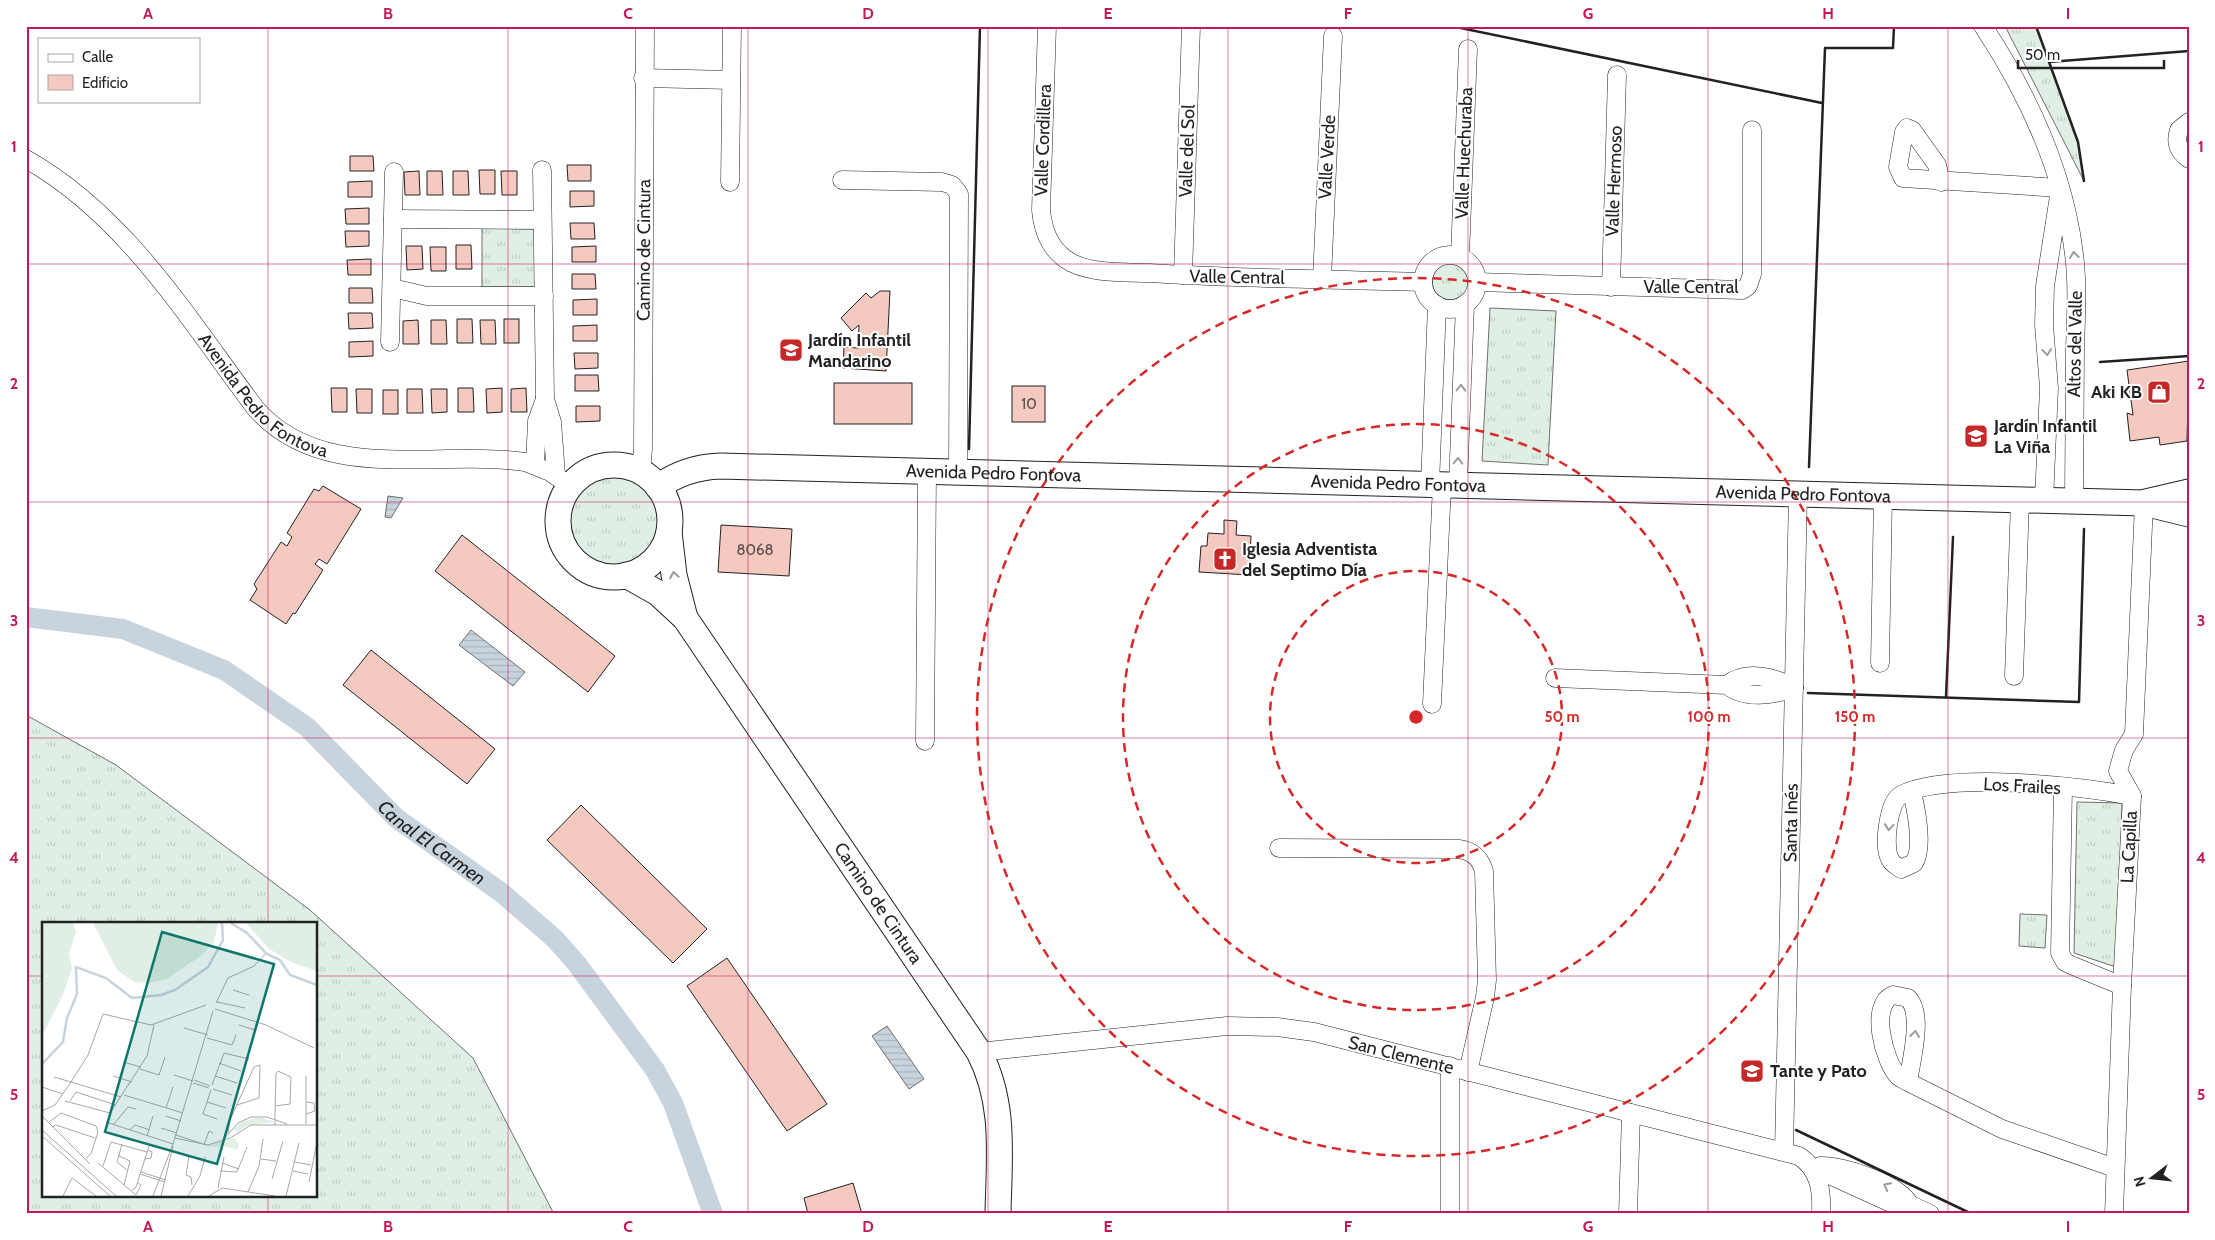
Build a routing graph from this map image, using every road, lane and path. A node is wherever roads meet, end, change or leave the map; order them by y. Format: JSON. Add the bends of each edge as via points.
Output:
{"nodes":[{"id":1,"x":645,"y":26,"type":"edge"},
{"id":2,"x":732,"y":26,"type":"edge"},
{"id":3,"x":1047,"y":26,"type":"edge"},
{"id":4,"x":1191,"y":26,"type":"edge"},
{"id":5,"x":1983,"y":28,"type":"edge"},
{"id":6,"x":1333,"y":36,"type":"dead end"},
{"id":7,"x":1468,"y":49,"type":"dead end"},
{"id":8,"x":1617,"y":75,"type":"dead end"},
{"id":9,"x":643,"y":78,"type":"junction"},
{"id":10,"x":731,"y":80,"type":"junction"},
{"id":11,"x":2189,"y":122,"type":"edge"},
{"id":12,"x":1752,"y":130,"type":"dead end"},
{"id":13,"x":2189,"y":158,"type":"edge"},
{"id":14,"x":26,"y":159,"type":"edge"},
{"id":15,"x":542,"y":170,"type":"dead end"},
{"id":16,"x":394,"y":172,"type":"dead end"},
{"id":17,"x":842,"y":180,"type":"dead end"},
{"id":18,"x":730,"y":182,"type":"dead end"},
{"id":19,"x":1941,"y":182,"type":"dead end"},
{"id":20,"x":2060,"y":188,"type":"junction"},
{"id":21,"x":393,"y":219,"type":"junction"},
{"id":22,"x":542,"y":220,"type":"junction"},
{"id":23,"x":1056,"y":251,"type":"joint"},
{"id":24,"x":1460,"y":257,"type":"junction"},
{"id":25,"x":1183,"y":276,"type":"junction"},
{"id":26,"x":1322,"y":279,"type":"junction"},
{"id":27,"x":1424,"y":282,"type":"junction"},
{"id":28,"x":1477,"y":282,"type":"junction"},
{"id":29,"x":1612,"y":287,"type":"junction"},
{"id":30,"x":392,"y":288,"type":"junction"},
{"id":31,"x":544,"y":296,"type":"junction"},
{"id":32,"x":1465,"y":304,"type":"junction"},
{"id":33,"x":1437,"y":305,"type":"junction"},
{"id":34,"x":390,"y":342,"type":"dead end"},
{"id":35,"x":545,"y":399,"type":"junction"},
{"id":36,"x":2046,"y":458,"type":"junction"},
{"id":37,"x":2074,"y":458,"type":"junction"},
{"id":38,"x":534,"y":465,"type":"junction"},
{"id":39,"x":926,"y":472,"type":"junction"},
{"id":40,"x":958,"y":473,"type":"junction"},
{"id":41,"x":650,"y":479,"type":"junction"},
{"id":42,"x":563,"y":481,"type":"junction"},
{"id":43,"x":1443,"y":485,"type":"junction"},
{"id":44,"x":2189,"y":492,"type":"edge"},
{"id":45,"x":1798,"y":494,"type":"junction"},
{"id":46,"x":1883,"y":496,"type":"junction"},
{"id":47,"x":2032,"y":500,"type":"junction"},
{"id":48,"x":2074,"y":501,"type":"junction"},
{"id":49,"x":2144,"y":503,"type":"junction"},
{"id":50,"x":2189,"y":514,"type":"edge"},
{"id":51,"x":669,"y":530,"type":"junction"},
{"id":52,"x":626,"y":575,"type":"junction"},
{"id":53,"x":684,"y":618,"type":"junction"},
{"id":54,"x":1880,"y":663,"type":"dead end"},
{"id":55,"x":2014,"y":676,"type":"dead end"},
{"id":56,"x":1555,"y":678,"type":"dead end"},
{"id":57,"x":1794,"y":688,"type":"junction"},
{"id":58,"x":1432,"y":704,"type":"dead end"},
{"id":59,"x":925,"y":740,"type":"dead end"},
{"id":60,"x":2063,"y":788,"type":"junction"},
{"id":61,"x":1912,"y":792,"type":"dead end"},
{"id":62,"x":2132,"y":796,"type":"junction"},
{"id":63,"x":1280,"y":848,"type":"dead end"},
{"id":64,"x":2122,"y":986,"type":"junction"},
{"id":65,"x":979,"y":1052,"type":"junction"},
{"id":66,"x":1450,"y":1066,"type":"junction"},
{"id":67,"x":1468,"y":1072,"type":"junction"},
{"id":68,"x":1908,"y":1082,"type":"dead end"},
{"id":69,"x":1631,"y":1113,"type":"junction"},
{"id":70,"x":1784,"y":1151,"type":"junction"},
{"id":71,"x":1812,"y":1167,"type":"junction"},
{"id":72,"x":2116,"y":1168,"type":"junction"},
{"id":73,"x":1911,"y":1210,"type":"edge"},
{"id":74,"x":998,"y":1214,"type":"edge"},
{"id":75,"x":1450,"y":1214,"type":"edge"},
{"id":76,"x":1628,"y":1214,"type":"edge"},
{"id":77,"x":1822,"y":1214,"type":"edge"},
{"id":78,"x":1930,"y":1214,"type":"edge"},
{"id":79,"x":2114,"y":1214,"type":"edge"}],
"edges":[{"from":1,"to":9,"type":"street","name":"Camino de Cintura"},
{"from":2,"to":10,"type":"street"},
{"from":3,"to":23,"type":"street","name":"Valle Cordillera","via":[[1041,210],[1046,235]]},
{"from":4,"to":25,"type":"street","name":"Valle del Sol"},
{"from":5,"to":20,"type":"street","name":"Altos del Valle","via":[[2036,120]]},
{"from":6,"to":26,"type":"street","name":"Valle Verde"},
{"from":7,"to":24,"type":"street","name":"Valle Huechuraba"},
{"from":8,"to":29,"type":"street","name":"Valle Hermoso"},
{"from":9,"to":10,"type":"street"},
{"from":9,"to":41,"type":"street","name":"Camino de Cintura","via":[[644,449]]},
{"from":10,"to":18,"type":"street"},
{"from":11,"to":13,"type":"street","via":[[2179,130],[2177,143],[2179,150]]},
{"from":12,"to":29,"type":"street","name":"Valle Central","via":[[1752,274],[1748,286],[1736,291]]},
{"from":14,"to":38,"type":"street","name":"Avenida Pedro Fontova","via":[[83,198],[122,235],[154,272],[256,409],[285,436],[317,450],[347,456],[511,460]]},
{"from":15,"to":22,"type":"street"},
{"from":16,"to":21,"type":"street"},
{"from":17,"to":40,"type":"street","via":[[942,182],[952,185],[958,194]]},
{"from":19,"to":20,"type":"street"},
{"from":20,"to":36,"type":"street","name":"Altos del Valle","one_way":true,"via":[[2044,286],[2049,388]]},
{"from":37,"to":20,"type":"street","name":"Altos del Valle","one_way":true,"via":[[2076,273]]},
{"from":21,"to":22,"type":"street"},
{"from":21,"to":30,"type":"street"},
{"from":22,"to":31,"type":"street"},
{"from":23,"to":25,"type":"street","name":"Valle Central","via":[[1071,262],[1089,268]]},
{"from":24,"to":27,"type":"street","via":[[1445,255],[1432,262],[1424,274]]},
{"from":24,"to":28,"type":"street","via":[[1472,267]]},
{"from":25,"to":26,"type":"street","name":"Valle Central"},
{"from":26,"to":27,"type":"street","name":"Valle Central"},
{"from":27,"to":33,"type":"street","via":[[1427,295]]},
{"from":28,"to":29,"type":"street","name":"Valle Central"},
{"from":28,"to":32,"type":"street","via":[[1475,292]]},
{"from":30,"to":31,"type":"street","via":[[427,296]]},
{"from":30,"to":34,"type":"street"},
{"from":31,"to":35,"type":"street"},
{"from":32,"to":33,"type":"street","via":[[1451,308]]},
{"from":43,"to":32,"type":"street","one_way":true},
{"from":33,"to":43,"type":"street"},
{"from":35,"to":38,"type":"street","via":[[537,421]]},
{"from":35,"to":42,"type":"street"},
{"from":36,"to":37,"type":"street"},
{"from":36,"to":47,"type":"street","name":"Altos del Valle"},
{"from":37,"to":48,"type":"street","name":"Altos del Valle"},
{"from":38,"to":42,"type":"street","name":"Avenida Pedro Fontova"},
{"from":39,"to":40,"type":"street","name":"Avenida Pedro Fontova"},
{"from":39,"to":41,"type":"street","name":"Avenida Pedro Fontova","via":[[706,466]]},
{"from":39,"to":59,"type":"street"},
{"from":40,"to":43,"type":"street","name":"Avenida Pedro Fontova"},
{"from":41,"to":42,"type":"street","via":[[627,466],[612,465]]},
{"from":41,"to":51,"type":"street","via":[[668,507]]},
{"from":42,"to":52,"type":"street","via":[[564,496],[558,517],[565,547],[586,569],[606,576]]},
{"from":43,"to":45,"type":"street","name":"Avenida Pedro Fontova"},
{"from":43,"to":58,"type":"street"},
{"from":44,"to":49,"type":"street","name":"Avenida Pedro Fontova"},
{"from":45,"to":46,"type":"street","name":"Avenida Pedro Fontova"},
{"from":45,"to":57,"type":"street","name":"Santa Inés"},
{"from":46,"to":47,"type":"street","name":"Avenida Pedro Fontova"},
{"from":46,"to":54,"type":"street"},
{"from":47,"to":48,"type":"street","name":"Avenida Pedro Fontova"},
{"from":47,"to":55,"type":"street","name":"Altos del Valle"},
{"from":48,"to":49,"type":"street","name":"Avenida Pedro Fontova"},
{"from":49,"to":50,"type":"street","name":"Avenida Pedro Fontova"},
{"from":49,"to":62,"type":"street","name":"La Capilla","via":[[2134,734],[2124,750],[2118,771]]},
{"from":51,"to":52,"type":"street","via":[[666,543],[650,564]]},
{"from":53,"to":51,"type":"street","name":"Camino de Cintura","one_way":true,"via":[[674,575]]},
{"from":52,"to":53,"type":"street","name":"Camino de Cintura","via":[[658,593]]},
{"from":53,"to":65,"type":"street","name":"Camino de Cintura"},
{"from":56,"to":57,"type":"street","via":[[1727,685],[1742,677],[1759,677]]},
{"from":57,"to":70,"type":"street","name":"Santa Inés"},
{"from":60,"to":61,"type":"street","name":"Los Frailes","via":[[1986,782]]},
{"from":60,"to":62,"type":"street","name":"Los Frailes"},
{"from":60,"to":64,"type":"street","via":[[2060,953],[2065,962]]},
{"from":62,"to":64,"type":"street","name":"La Capilla"},
{"from":63,"to":67,"type":"street","via":[[1459,849],[1479,858],[1484,871],[1487,980]]},
{"from":64,"to":72,"type":"street","name":"La Capilla"},
{"from":65,"to":66,"type":"street","name":"San Clemente","via":[[1252,1026],[1314,1032]]},
{"from":65,"to":74,"type":"street","name":"Camino de Cintura","via":[[997,1101]]},
{"from":66,"to":67,"type":"street","name":"San Clemente"},
{"from":66,"to":75,"type":"street"},
{"from":67,"to":69,"type":"street","name":"San Clemente"},
{"from":68,"to":72,"type":"street","via":[[2002,1129]]},
{"from":69,"to":70,"type":"street","name":"San Clemente"},
{"from":69,"to":76,"type":"street"},
{"from":70,"to":71,"type":"street","name":"San Clemente","via":[[1799,1156]]},
{"from":71,"to":73,"type":"street","via":[[1837,1167],[1858,1173],[1896,1191]]},
{"from":71,"to":77,"type":"street","via":[[1821,1193]]},
{"from":72,"to":79,"type":"street","name":"La Capilla"},
{"from":73,"to":78,"type":"street"}]}
